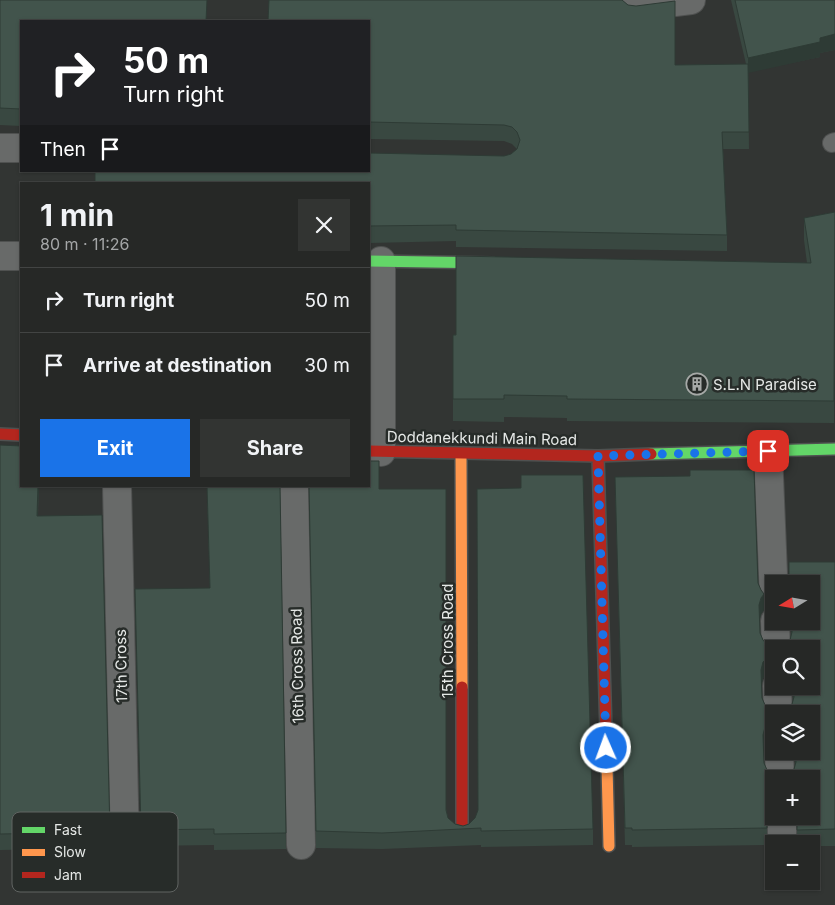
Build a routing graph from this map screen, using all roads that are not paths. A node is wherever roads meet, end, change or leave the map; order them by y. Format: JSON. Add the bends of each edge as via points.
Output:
{"nodes":[{"id":1,"x":633,"y":0,"type":"edge"},
{"id":2,"x":692,"y":0,"type":"edge"},
{"id":3,"x":0,"y":148,"type":"edge"},
{"id":4,"x":20,"y":148,"type":"edge"},
{"id":5,"x":0,"y":256,"type":"edge"},
{"id":6,"x":20,"y":256,"type":"edge"},
{"id":7,"x":375,"y":261,"type":"edge"},
{"id":8,"x":501,"y":263,"type":"edge"},
{"id":9,"x":0,"y":434,"type":"edge"},
{"id":10,"x":20,"y":435,"type":"edge"},
{"id":11,"x":835,"y":449,"type":"edge"},
{"id":12,"x":375,"y":451,"type":"edge"},
{"id":13,"x":768,"y":451,"type":"junction"},
{"id":14,"x":461,"y":454,"type":"junction"},
{"id":15,"x":598,"y":456,"type":"junction"},
{"id":16,"x":117,"y":487,"type":"edge"},
{"id":17,"x":294,"y":487,"type":"edge"},
{"id":18,"x":773,"y":575,"type":"edge"},
{"id":19,"x":124,"y":812,"type":"edge"},
{"id":20,"x":462,"y":827,"type":"edge"},
{"id":21,"x":301,"y":846,"type":"dead end"},
{"id":22,"x":609,"y":846,"type":"dead end"}],
"edges":[{"from":1,"to":2,"type":"street","via":[[634,7]]},
{"from":3,"to":4,"type":"street"},
{"from":5,"to":6,"type":"street"},
{"from":7,"to":8,"type":"street"},
{"from":7,"to":12,"type":"street"},
{"from":9,"to":10,"type":"street"},
{"from":11,"to":13,"type":"street","name":"Doddanekkundi Main Road"},
{"from":12,"to":14,"type":"street","name":"Doddanekkundi Main Road"},
{"from":13,"to":15,"type":"street","name":"Doddanekkundi Main Road"},
{"from":13,"to":18,"type":"street"},
{"from":14,"to":15,"type":"street","name":"Doddanekkundi Main Road"},
{"from":14,"to":20,"type":"street","name":"15th Cross Road"},
{"from":15,"to":22,"type":"street"},
{"from":16,"to":19,"type":"street","name":"17th Cross"},
{"from":17,"to":21,"type":"street","name":"16th Cross Road"}]}
